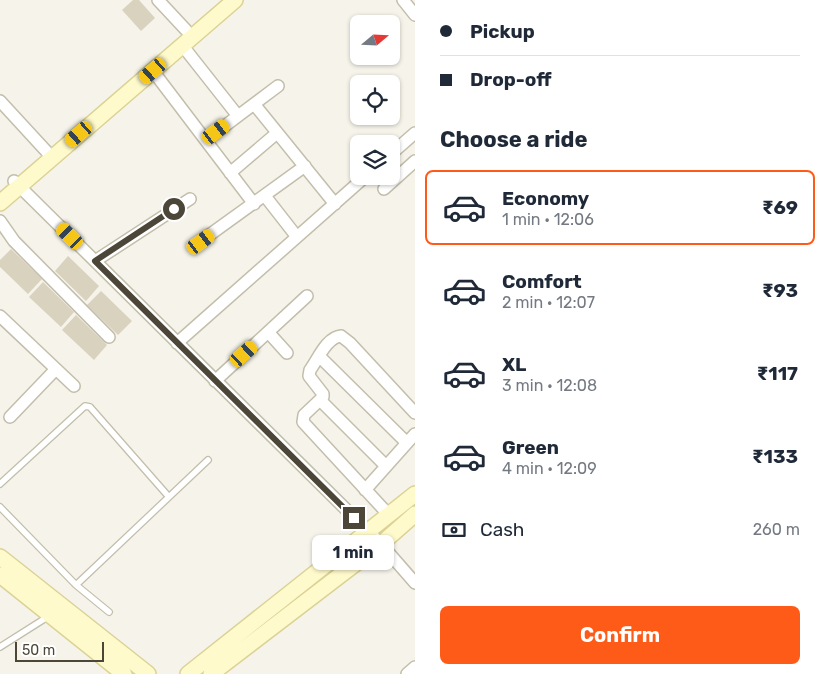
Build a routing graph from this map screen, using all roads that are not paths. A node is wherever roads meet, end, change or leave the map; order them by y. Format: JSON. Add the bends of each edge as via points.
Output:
{"nodes":[{"id":1,"x":158,"y":0,"type":"edge"},
{"id":2,"x":220,"y":0,"type":"edge"},
{"id":3,"x":234,"y":0,"type":"edge"},
{"id":4,"x":403,"y":0,"type":"edge"},
{"id":5,"x":415,"y":15,"type":"edge"},
{"id":6,"x":184,"y":38,"type":"junction"},
{"id":7,"x":153,"y":71,"type":"junction"},
{"id":8,"x":278,"y":86,"type":"dead end"},
{"id":9,"x":0,"y":101,"type":"edge"},
{"id":10,"x":254,"y":104,"type":"junction"},
{"id":11,"x":238,"y":116,"type":"junction"},
{"id":12,"x":277,"y":132,"type":"junction"},
{"id":13,"x":415,"y":133,"type":"edge"},
{"id":14,"x":206,"y":140,"type":"junction"},
{"id":15,"x":400,"y":146,"type":"edge"},
{"id":16,"x":47,"y":152,"type":"junction"},
{"id":17,"x":415,"y":161,"type":"edge"},
{"id":18,"x":305,"y":166,"type":"junction"},
{"id":19,"x":230,"y":173,"type":"junction"},
{"id":20,"x":17,"y":183,"type":"junction"},
{"id":21,"x":356,"y":185,"type":"edge"},
{"id":22,"x":384,"y":189,"type":"dead end"},
{"id":23,"x":0,"y":193,"type":"edge"},
{"id":24,"x":265,"y":196,"type":"junction"},
{"id":25,"x":190,"y":199,"type":"dead end"},
{"id":26,"x":0,"y":203,"type":"edge"},
{"id":27,"x":254,"y":204,"type":"junction"},
{"id":28,"x":335,"y":204,"type":"junction"},
{"id":29,"x":0,"y":221,"type":"edge"},
{"id":30,"x":0,"y":231,"type":"edge"},
{"id":31,"x":297,"y":237,"type":"junction"},
{"id":32,"x":14,"y":241,"type":"junction"},
{"id":33,"x":201,"y":242,"type":"dead end"},
{"id":34,"x":95,"y":261,"type":"junction"},
{"id":35,"x":307,"y":296,"type":"dead end"},
{"id":36,"x":0,"y":316,"type":"edge"},
{"id":37,"x":268,"y":332,"type":"junction"},
{"id":38,"x":109,"y":337,"type":"dead end"},
{"id":39,"x":177,"y":343,"type":"junction"},
{"id":40,"x":287,"y":354,"type":"dead end"},
{"id":41,"x":320,"y":356,"type":"junction"},
{"id":42,"x":56,"y":370,"type":"junction"},
{"id":43,"x":215,"y":381,"type":"junction"},
{"id":44,"x":74,"y":386,"type":"dead end"},
{"id":45,"x":320,"y":400,"type":"junction"},
{"id":46,"x":415,"y":413,"type":"edge"},
{"id":47,"x":10,"y":417,"type":"dead end"},
{"id":48,"x":415,"y":434,"type":"edge"},
{"id":49,"x":407,"y":443,"type":"junction"},
{"id":50,"x":208,"y":460,"type":"dead end"},
{"id":51,"x":386,"y":466,"type":"junction"},
{"id":52,"x":0,"y":484,"type":"edge"},
{"id":53,"x":365,"y":490,"type":"junction"},
{"id":54,"x":415,"y":494,"type":"edge"},
{"id":55,"x":169,"y":497,"type":"junction"},
{"id":56,"x":0,"y":507,"type":"edge"},
{"id":57,"x":388,"y":514,"type":"junction"},
{"id":58,"x":415,"y":514,"type":"edge"},
{"id":59,"x":367,"y":532,"type":"junction"},
{"id":60,"x":381,"y":544,"type":"junction"},
{"id":61,"x":0,"y":557,"type":"edge"},
{"id":62,"x":0,"y":575,"type":"edge"},
{"id":63,"x":415,"y":583,"type":"edge"},
{"id":64,"x":76,"y":585,"type":"junction"},
{"id":65,"x":109,"y":612,"type":"dead end"},
{"id":66,"x":50,"y":615,"type":"junction"},
{"id":67,"x":0,"y":647,"type":"edge"},
{"id":68,"x":415,"y":667,"type":"edge"},
{"id":69,"x":124,"y":674,"type":"edge"},
{"id":70,"x":148,"y":674,"type":"edge"},
{"id":71,"x":188,"y":674,"type":"edge"},
{"id":72,"x":211,"y":674,"type":"edge"},
{"id":73,"x":407,"y":674,"type":"edge"}],
"edges":[{"from":1,"to":6,"type":"street"},
{"from":2,"to":6,"type":"street"},
{"from":3,"to":6,"type":"street"},
{"from":4,"to":5,"type":"street"},
{"from":6,"to":7,"type":"street"},
{"from":6,"to":11,"type":"street"},
{"from":6,"to":16,"type":"street"},
{"from":7,"to":14,"type":"street"},
{"from":7,"to":20,"type":"street"},
{"from":8,"to":10,"type":"street"},
{"from":9,"to":16,"type":"street"},
{"from":10,"to":11,"type":"street"},
{"from":10,"to":12,"type":"street"},
{"from":11,"to":14,"type":"street"},
{"from":12,"to":18,"type":"street"},
{"from":12,"to":19,"type":"street"},
{"from":13,"to":15,"type":"street"},
{"from":14,"to":19,"type":"street"},
{"from":16,"to":20,"type":"street"},
{"from":17,"to":22,"type":"street"},
{"from":18,"to":24,"type":"street"},
{"from":18,"to":28,"type":"street"},
{"from":19,"to":27,"type":"street"},
{"from":20,"to":23,"type":"street"},
{"from":20,"to":26,"type":"street"},
{"from":20,"to":34,"type":"street"},
{"from":21,"to":28,"type":"street"},
{"from":24,"to":27,"type":"street"},
{"from":24,"to":31,"type":"street"},
{"from":25,"to":34,"type":"street"},
{"from":27,"to":33,"type":"street"},
{"from":28,"to":31,"type":"street"},
{"from":29,"to":32,"type":"street"},
{"from":30,"to":32,"type":"street"},
{"from":31,"to":39,"type":"street"},
{"from":32,"to":38,"type":"street"},
{"from":34,"to":39,"type":"street"},
{"from":35,"to":37,"type":"street"},
{"from":36,"to":42,"type":"street"},
{"from":37,"to":40,"type":"street"},
{"from":37,"to":43,"type":"street"},
{"from":39,"to":43,"type":"street"},
{"from":41,"to":45,"type":"street","via":[[309,376],[322,391]]},
{"from":41,"to":46,"type":"street","via":[[330,341],[341,336]]},
{"from":41,"to":49,"type":"street"},
{"from":42,"to":44,"type":"street"},
{"from":42,"to":47,"type":"street"},
{"from":43,"to":59,"type":"street"},
{"from":45,"to":51,"type":"street"},
{"from":45,"to":53,"type":"street","via":[[304,415],[303,422]]},
{"from":48,"to":49,"type":"street"},
{"from":49,"to":51,"type":"street"},
{"from":50,"to":55,"type":"lane"},
{"from":51,"to":53,"type":"street"},
{"from":52,"to":55,"type":"lane","via":[[85,406],[90,407]]},
{"from":53,"to":57,"type":"street"},
{"from":54,"to":57,"type":"street"},
{"from":55,"to":64,"type":"lane"},
{"from":56,"to":64,"type":"lane"},
{"from":57,"to":59,"type":"street"},
{"from":58,"to":60,"type":"street"},
{"from":59,"to":60,"type":"street"},
{"from":59,"to":71,"type":"street"},
{"from":60,"to":63,"type":"street"},
{"from":60,"to":72,"type":"street"},
{"from":61,"to":70,"type":"street"},
{"from":62,"to":66,"type":"street"},
{"from":64,"to":65,"type":"lane"},
{"from":66,"to":67,"type":"lane"},
{"from":66,"to":69,"type":"street"},
{"from":68,"to":73,"type":"street"}]}
